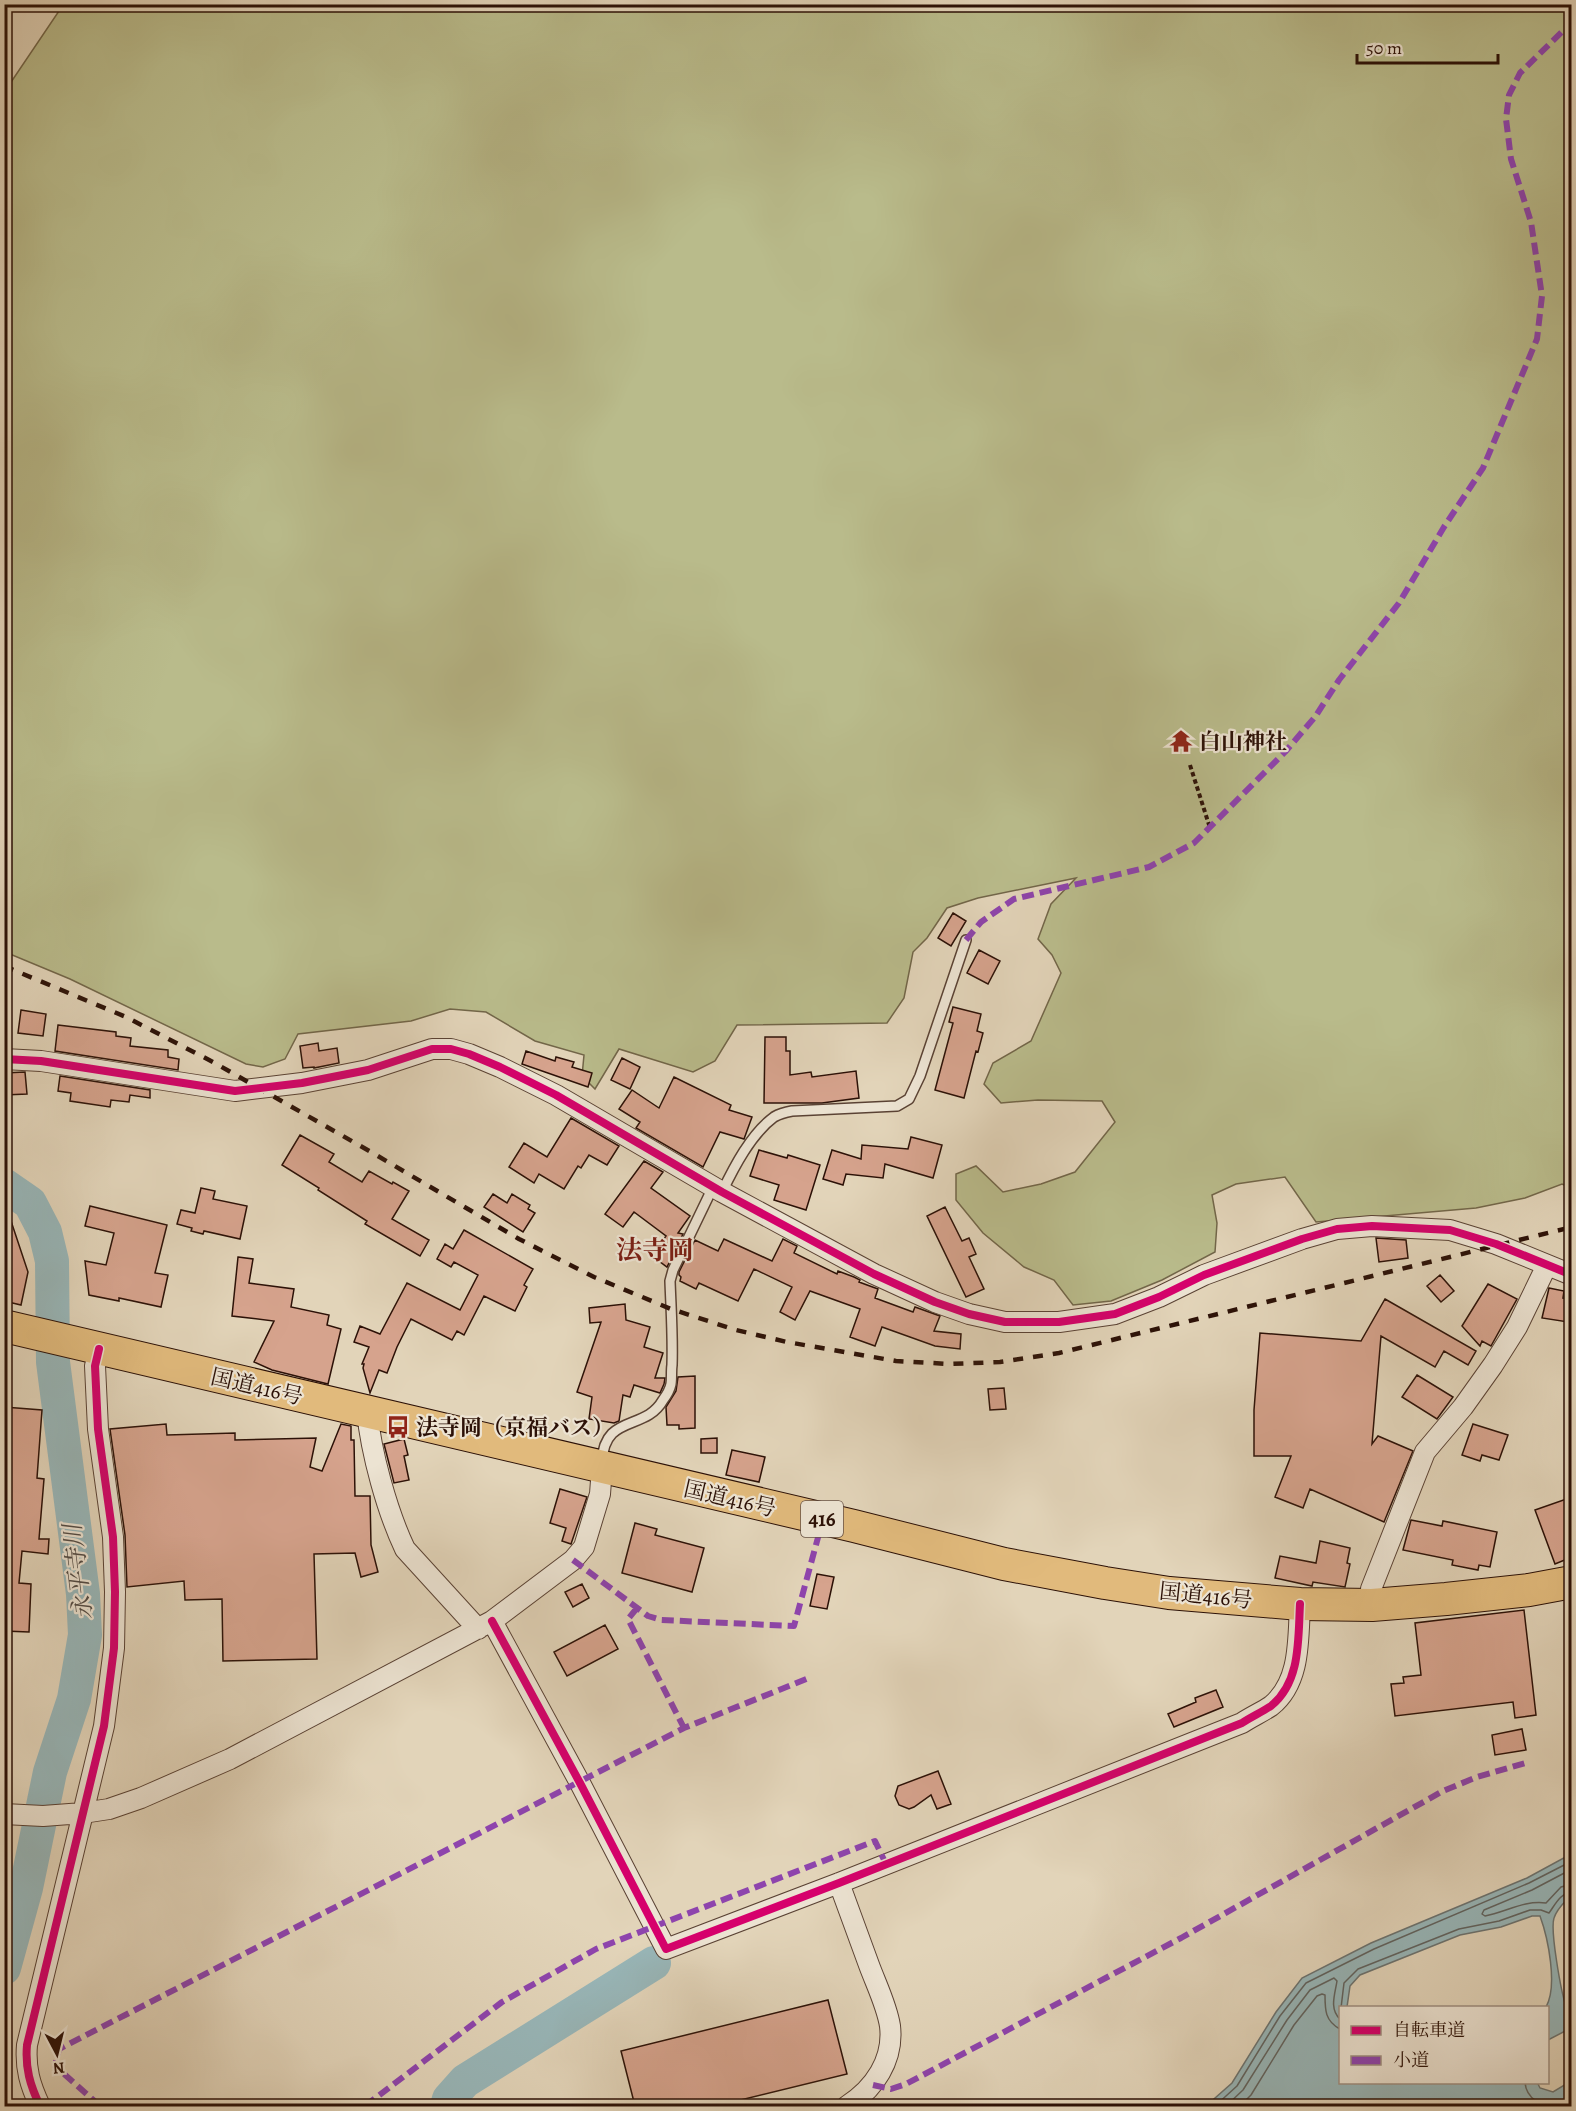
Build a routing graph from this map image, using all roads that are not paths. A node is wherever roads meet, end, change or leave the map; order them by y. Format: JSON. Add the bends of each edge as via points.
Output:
{"nodes":[{"id":1,"x":966,"y":940,"type":"dead end"},
{"id":2,"x":4,"y":1059,"type":"edge"},
{"id":3,"x":718,"y":1190,"type":"junction"},
{"id":4,"x":1547,"y":1265,"type":"junction"},
{"id":5,"x":1572,"y":1275,"type":"edge"},
{"id":6,"x":13,"y":1328,"type":"edge"},
{"id":7,"x":91,"y":1347,"type":"junction"},
{"id":8,"x":367,"y":1411,"type":"junction"},
{"id":9,"x":602,"y":1467,"type":"junction"},
{"id":10,"x":1572,"y":1582,"type":"edge"},
{"id":11,"x":1300,"y":1605,"type":"junction"},
{"id":12,"x":1372,"y":1605,"type":"junction"},
{"id":13,"x":485,"y":1625,"type":"junction"},
{"id":14,"x":78,"y":1814,"type":"junction"},
{"id":15,"x":11,"y":1815,"type":"edge"},
{"id":16,"x":839,"y":1883,"type":"junction"},
{"id":17,"x":40,"y":2106,"type":"edge"},
{"id":18,"x":847,"y":2106,"type":"edge"}],
"edges":[{"from":1,"to":3,"type":"lane","via":[[909,1099],[897,1106],[792,1111],[776,1116],[765,1125]]},
{"from":2,"to":3,"type":"street","via":[[41,1061],[235,1091],[302,1083],[357,1072],[432,1049],[451,1049],[500,1067],[556,1095]]},
{"from":3,"to":4,"type":"street","via":[[895,1284],[969,1314],[1005,1322],[1059,1322],[1114,1314],[1204,1275],[1337,1229],[1372,1226],[1450,1230]]},
{"from":3,"to":9,"type":"lane","via":[[670,1281],[671,1384],[662,1403],[609,1436]]},
{"from":4,"to":5,"type":"street"},
{"from":4,"to":12,"type":"street","via":[[1517,1327],[1493,1365],[1425,1452],[1371,1588]]},
{"from":6,"to":7,"type":"highway","name":"国道416号","number":"416"},
{"from":7,"to":8,"type":"highway","name":"国道416号","number":"416"},
{"from":7,"to":14,"type":"street","via":[[113,1537],[114,1648],[106,1716]]},
{"from":8,"to":9,"type":"highway","name":"国道416号","number":"416"},
{"from":8,"to":13,"type":"street","via":[[370,1438],[405,1549]]},
{"from":9,"to":11,"type":"highway","name":"国道416号","number":"416","via":[[1004,1564],[1170,1593]]},
{"from":9,"to":13,"type":"street","via":[[600,1494],[584,1547],[573,1560]]},
{"from":10,"to":12,"type":"highway","name":"国道416号","number":"416","via":[[1529,1590]]},
{"from":11,"to":12,"type":"highway","name":"国道416号","number":"416"},
{"from":11,"to":16,"type":"street","via":[[1298,1657],[1288,1685],[1272,1705],[1242,1723]]},
{"from":13,"to":14,"type":"street","via":[[230,1759],[141,1798]]},
{"from":13,"to":16,"type":"street","via":[[580,1783],[666,1949]]},
{"from":14,"to":15,"type":"street"},
{"from":14,"to":17,"type":"street","via":[[27,2045],[30,2085]]},
{"from":16,"to":18,"type":"street","via":[[890,2026],[889,2048],[881,2073],[862,2097]]}]}
